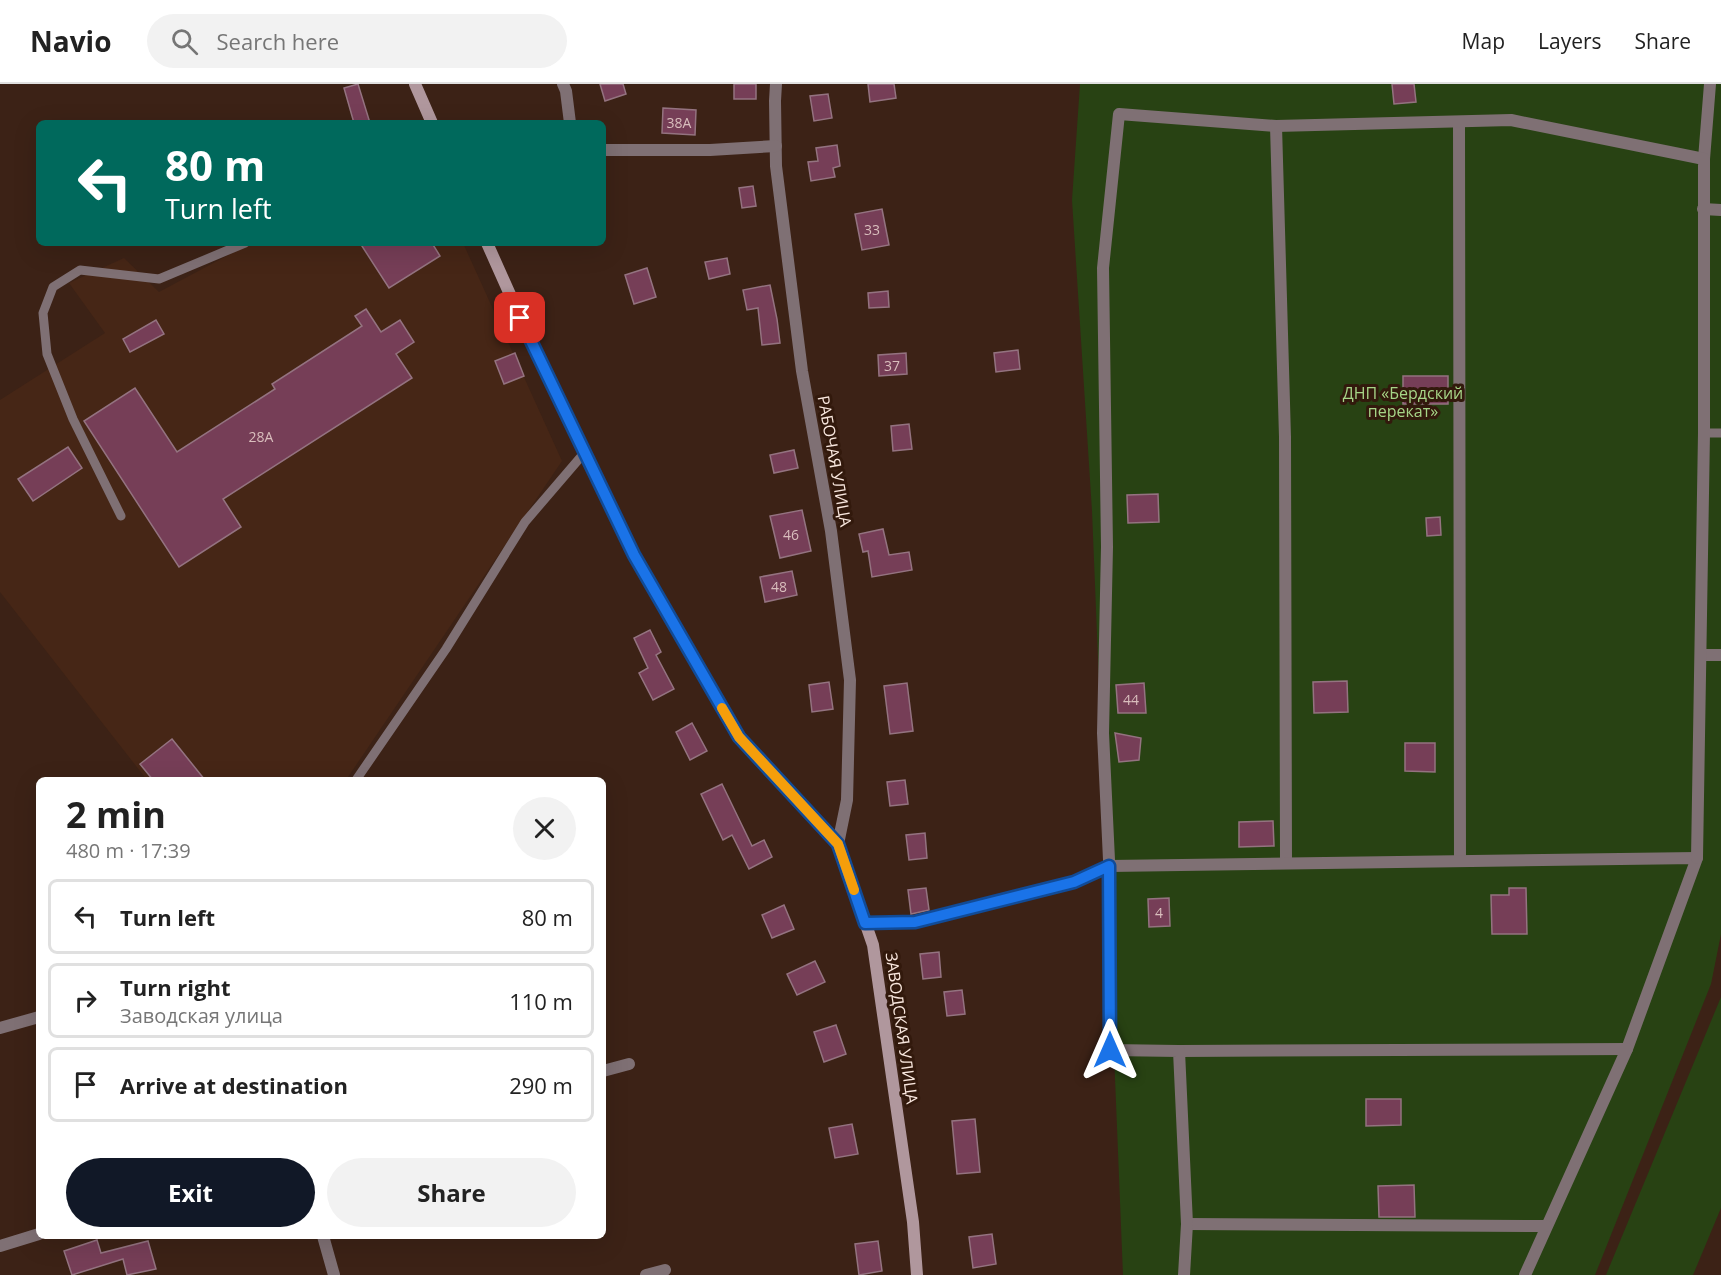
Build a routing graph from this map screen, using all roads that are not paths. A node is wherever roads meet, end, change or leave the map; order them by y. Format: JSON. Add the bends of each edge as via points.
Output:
{"nodes":[{"id":1,"x":415,"y":84,"type":"edge"},
{"id":2,"x":563,"y":84,"type":"edge"},
{"id":3,"x":776,"y":84,"type":"edge"},
{"id":4,"x":1710,"y":84,"type":"edge"},
{"id":5,"x":431,"y":120,"type":"edge"},
{"id":6,"x":569,"y":120,"type":"edge"},
{"id":7,"x":1459,"y":122,"type":"junction"},
{"id":8,"x":1275,"y":126,"type":"junction"},
{"id":9,"x":776,"y":146,"type":"junction"},
{"id":10,"x":606,"y":150,"type":"edge"},
{"id":11,"x":1704,"y":159,"type":"junction"},
{"id":12,"x":1704,"y":209,"type":"junction"},
{"id":13,"x":1721,"y":210,"type":"edge"},
{"id":14,"x":238,"y":246,"type":"edge"},
{"id":15,"x":488,"y":246,"type":"edge"},
{"id":16,"x":1704,"y":433,"type":"junction"},
{"id":17,"x":1721,"y":433,"type":"edge"},
{"id":18,"x":585,"y":452,"type":"junction"},
{"id":19,"x":121,"y":516,"type":"dead end"},
{"id":20,"x":1701,"y":655,"type":"junction"},
{"id":21,"x":1721,"y":655,"type":"edge"},
{"id":22,"x":358,"y":777,"type":"edge"},
{"id":23,"x":838,"y":844,"type":"junction"},
{"id":24,"x":1697,"y":858,"type":"junction"},
{"id":25,"x":1460,"y":861,"type":"junction"},
{"id":26,"x":1286,"y":863,"type":"junction"},
{"id":27,"x":1109,"y":866,"type":"junction"},
{"id":28,"x":865,"y":923,"type":"junction"},
{"id":29,"x":36,"y":1018,"type":"edge"},
{"id":30,"x":0,"y":1028,"type":"edge"},
{"id":31,"x":1627,"y":1049,"type":"junction"},
{"id":32,"x":1179,"y":1051,"type":"junction"},
{"id":33,"x":629,"y":1064,"type":"dead end"},
{"id":34,"x":606,"y":1070,"type":"edge"},
{"id":35,"x":1187,"y":1224,"type":"junction"},
{"id":36,"x":1546,"y":1226,"type":"junction"},
{"id":37,"x":36,"y":1235,"type":"edge"},
{"id":38,"x":324,"y":1239,"type":"edge"},
{"id":39,"x":0,"y":1246,"type":"edge"},
{"id":40,"x":665,"y":1270,"type":"dead end"},
{"id":41,"x":334,"y":1275,"type":"edge"},
{"id":42,"x":646,"y":1275,"type":"edge"},
{"id":43,"x":916,"y":1275,"type":"edge"},
{"id":44,"x":1184,"y":1275,"type":"edge"},
{"id":45,"x":1525,"y":1275,"type":"edge"}],
"edges":[{"from":1,"to":5,"type":"street"},
{"from":2,"to":6,"type":"street"},
{"from":3,"to":9,"type":"street","name":"РАБОЧАЯ УЛИЦА"},
{"from":4,"to":11,"type":"street"},
{"from":7,"to":8,"type":"street"},
{"from":7,"to":11,"type":"street","via":[[1511,120]]},
{"from":7,"to":25,"type":"street"},
{"from":8,"to":26,"type":"street","via":[[1285,437]]},
{"from":8,"to":27,"type":"street","via":[[1119,114],[1103,268],[1107,547],[1103,733]]},
{"from":9,"to":10,"type":"street"},
{"from":9,"to":23,"type":"street","name":"РАБОЧАЯ УЛИЦА","via":[[802,370],[831,531],[850,680],[847,800]]},
{"from":11,"to":12,"type":"street"},
{"from":12,"to":13,"type":"street"},
{"from":12,"to":16,"type":"street"},
{"from":14,"to":19,"type":"lane","via":[[159,279],[80,270],[53,287],[43,313],[47,354],[73,419]]},
{"from":15,"to":18,"type":"street","name":"ЗАВОДСКАЯ УЛИЦА"},
{"from":16,"to":17,"type":"lane"},
{"from":16,"to":20,"type":"street"},
{"from":18,"to":22,"type":"lane","via":[[525,522],[446,649]]},
{"from":18,"to":23,"type":"street","name":"ЗАВОДСКАЯ УЛИЦА","via":[[634,555],[739,737]]},
{"from":20,"to":21,"type":"street"},
{"from":20,"to":24,"type":"street"},
{"from":23,"to":28,"type":"street","name":"ЗАВОДСКАЯ УЛИЦА"},
{"from":24,"to":25,"type":"street"},
{"from":24,"to":31,"type":"street"},
{"from":25,"to":26,"type":"street"},
{"from":26,"to":27,"type":"street"},
{"from":27,"to":28,"type":"street","via":[[1074,882],[915,922]]},
{"from":27,"to":32,"type":"street","via":[[1110,1050]]},
{"from":28,"to":43,"type":"street","name":"ЗАВОДСКАЯ УЛИЦА","via":[[873,945],[910,1199]]},
{"from":29,"to":30,"type":"street"},
{"from":31,"to":32,"type":"street"},
{"from":31,"to":36,"type":"street"},
{"from":32,"to":35,"type":"street"},
{"from":33,"to":34,"type":"street"},
{"from":35,"to":36,"type":"street"},
{"from":35,"to":44,"type":"street"},
{"from":36,"to":45,"type":"street"},
{"from":37,"to":39,"type":"street"},
{"from":38,"to":41,"type":"street"},
{"from":40,"to":42,"type":"street"}]}
